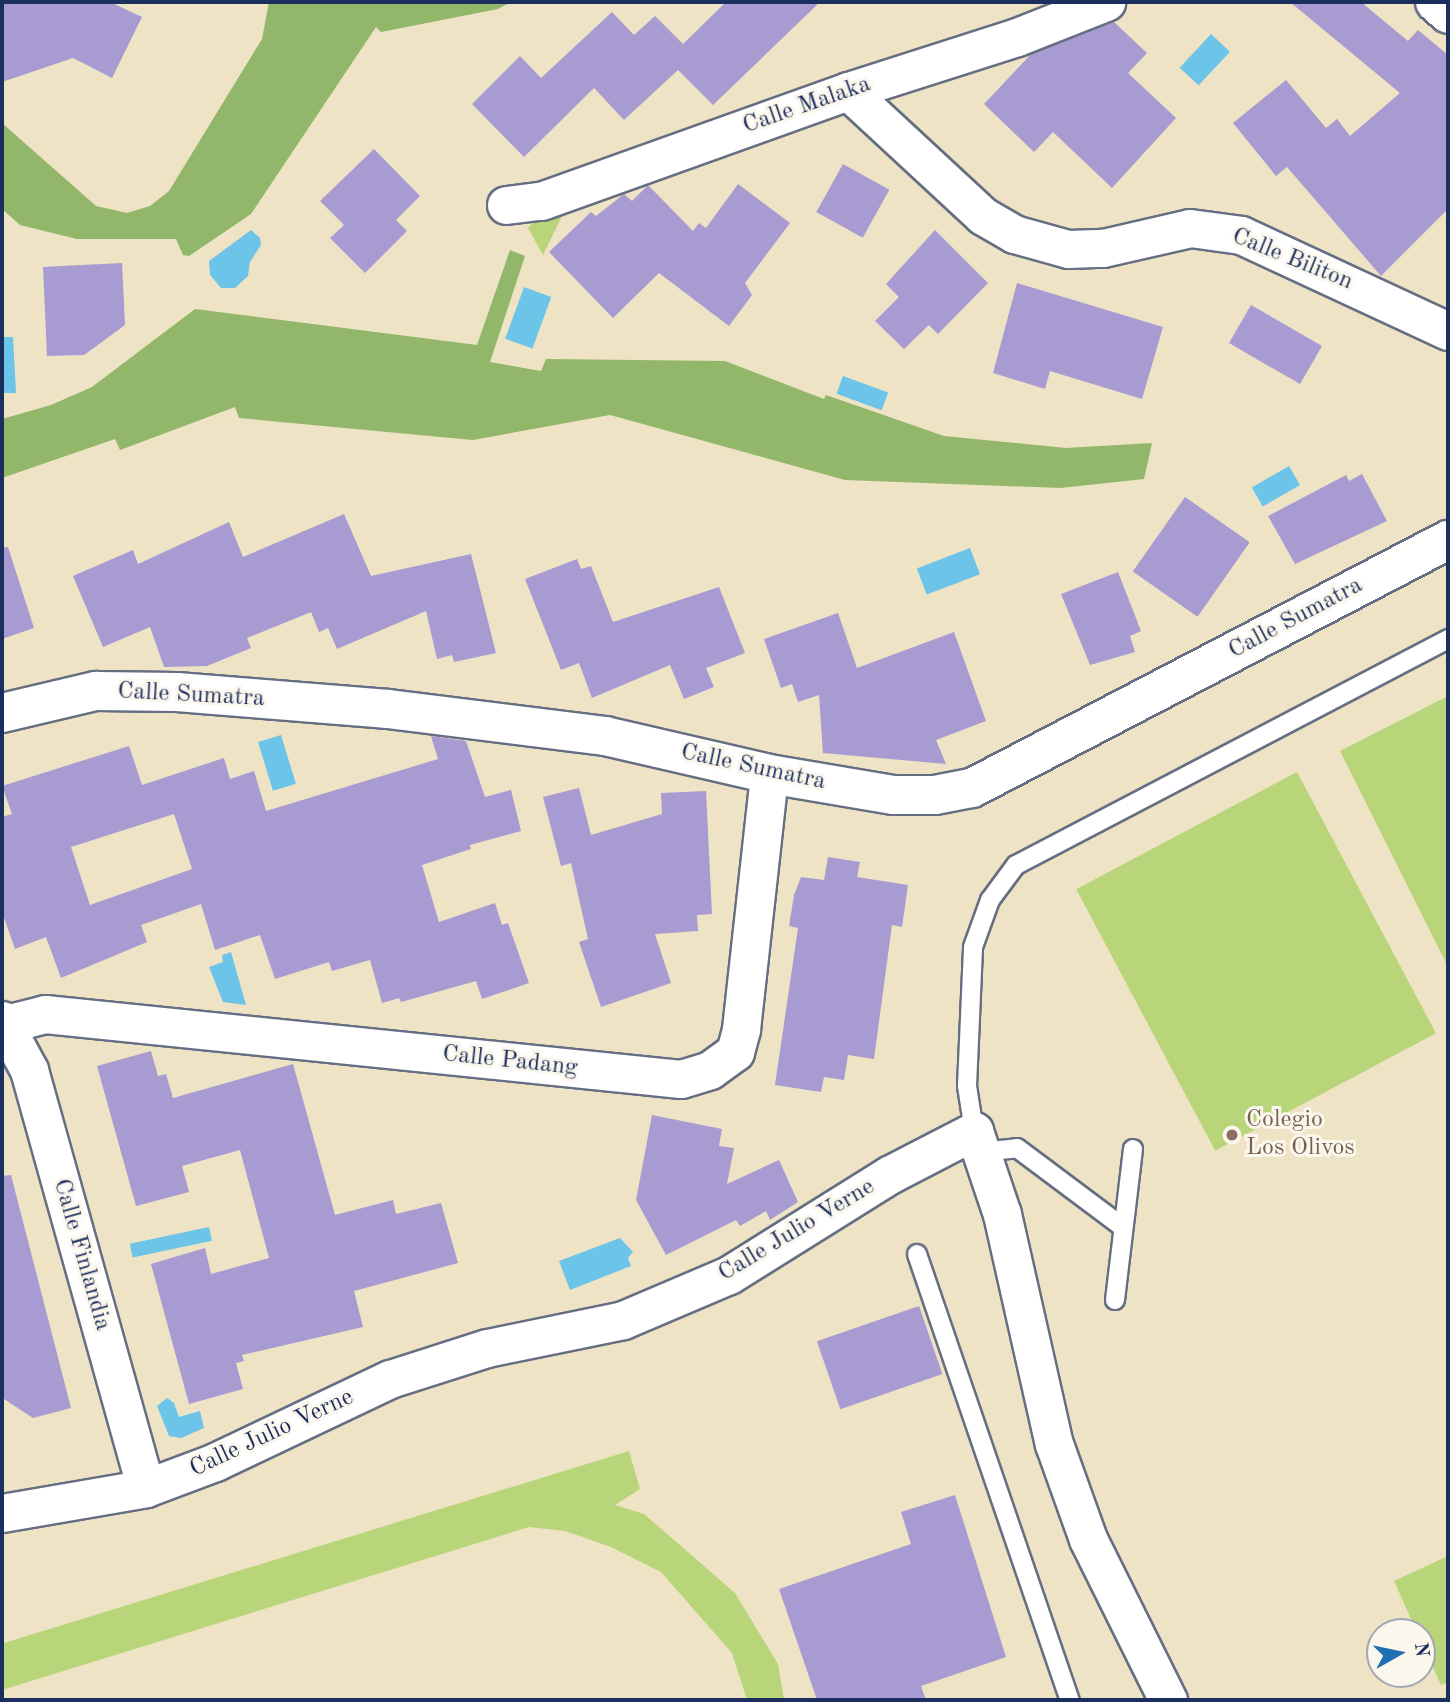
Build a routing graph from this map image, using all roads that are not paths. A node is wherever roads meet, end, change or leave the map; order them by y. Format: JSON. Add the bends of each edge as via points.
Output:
{"nodes":[{"id":1,"x":1106,"y":2,"type":"edge"},
{"id":2,"x":1434,"y":2,"type":"edge"},
{"id":3,"x":1448,"y":14,"type":"edge"},
{"id":4,"x":848,"y":91,"type":"junction"},
{"id":5,"x":506,"y":205,"type":"dead end"},
{"id":6,"x":1448,"y":331,"type":"edge"},
{"id":7,"x":1448,"y":540,"type":"edge"},
{"id":8,"x":1448,"y":639,"type":"edge"},
{"id":9,"x":2,"y":713,"type":"edge"},
{"id":10,"x":769,"y":774,"type":"junction"},
{"id":11,"x":4,"y":1023,"type":"edge"},
{"id":12,"x":978,"y":1141,"type":"junction"},
{"id":13,"x":1133,"y":1149,"type":"dead end"},
{"id":14,"x":1120,"y":1225,"type":"junction"},
{"id":15,"x":917,"y":1254,"type":"dead end"},
{"id":16,"x":1115,"y":1300,"type":"dead end"},
{"id":17,"x":146,"y":1488,"type":"junction"},
{"id":18,"x":2,"y":1514,"type":"edge"},
{"id":19,"x":1070,"y":1700,"type":"edge"},
{"id":20,"x":1168,"y":1700,"type":"edge"}],
"edges":[{"from":1,"to":4,"type":"street","name":"Calle Malaka","via":[[1017,37]]},
{"from":2,"to":3,"type":"street"},
{"from":4,"to":5,"type":"street","name":"Calle Malaka","via":[[541,201]]},
{"from":4,"to":6,"type":"street","name":"Calle Biliton","via":[[983,216],[1014,234],[1068,249],[1103,248],[1190,228],[1241,235]]},
{"from":7,"to":10,"type":"street","name":"Calle Sumatra","via":[[972,788],[894,795]]},
{"from":8,"to":12,"type":"lane","via":[[1016,865],[990,900],[973,947],[967,1086]]},
{"from":9,"to":10,"type":"street","name":"Calle Sumatra","via":[[96,691],[203,694],[388,709],[605,736]]},
{"from":10,"to":11,"type":"street","name":"Calle Padang","via":[[741,1029],[735,1052],[710,1070],[681,1079],[45,1014]]},
{"from":11,"to":17,"type":"street","name":"Calle Finlandia","via":[[29,1070]]},
{"from":12,"to":14,"type":"lane","via":[[1017,1148]]},
{"from":12,"to":17,"type":"street","name":"Calle Julio Verne","via":[[889,1175],[729,1275],[623,1320],[487,1348],[390,1379],[215,1462]]},
{"from":12,"to":20,"type":"street","via":[[1002,1214],[1054,1444],[1088,1539]]},
{"from":13,"to":14,"type":"lane"},
{"from":14,"to":16,"type":"lane"},
{"from":15,"to":19,"type":"lane"},
{"from":17,"to":18,"type":"street","name":"Calle Julio Verne"}]}
